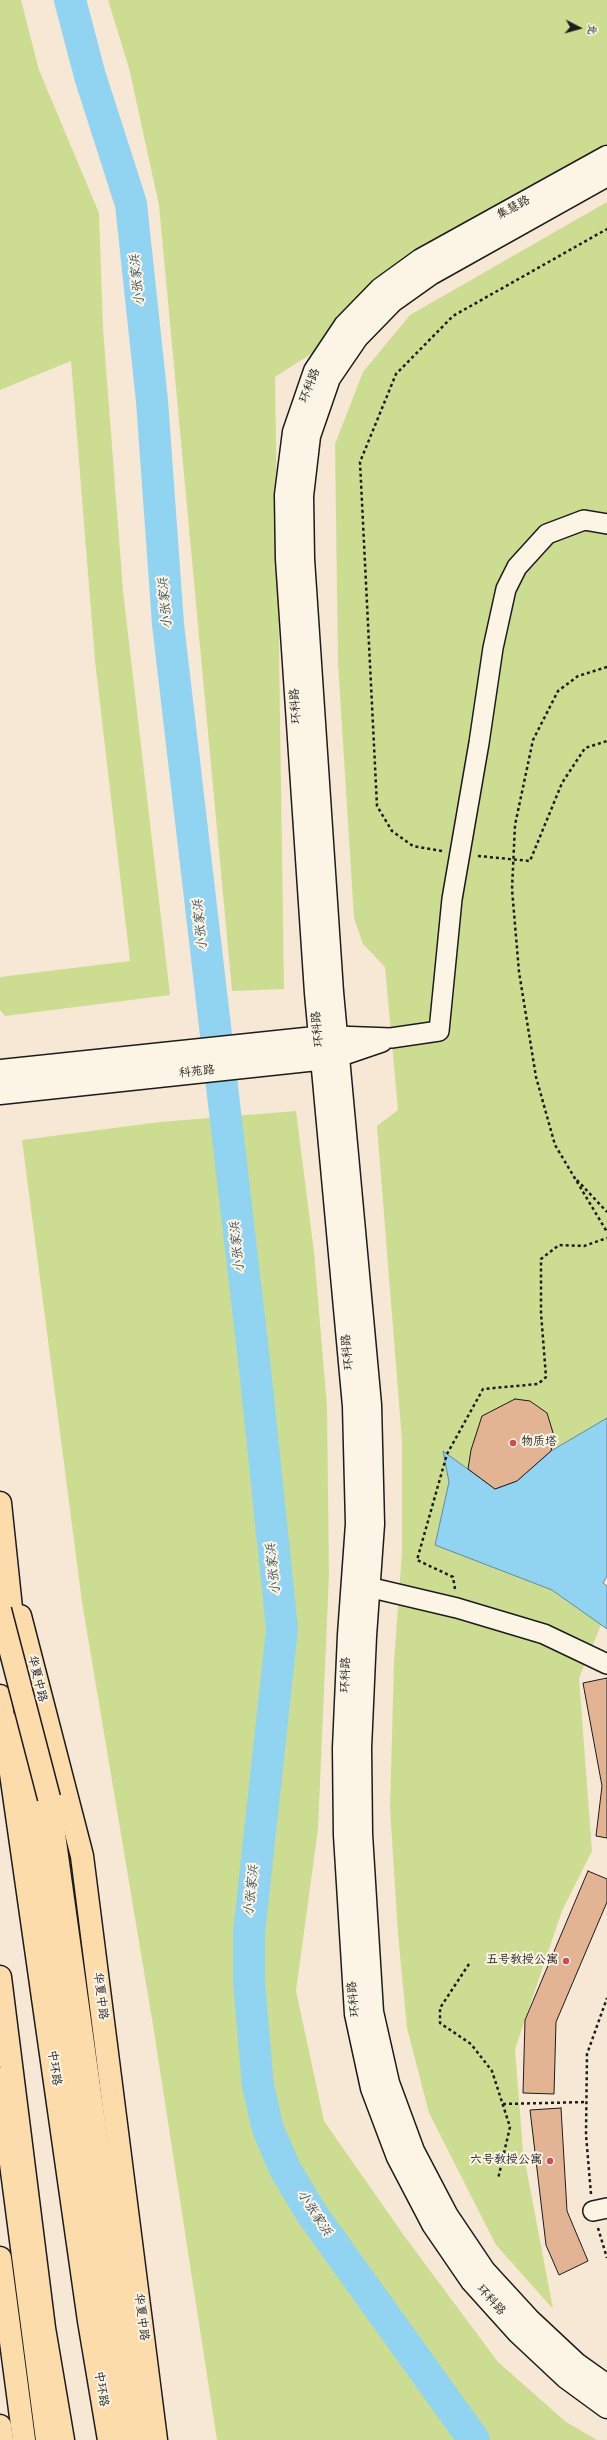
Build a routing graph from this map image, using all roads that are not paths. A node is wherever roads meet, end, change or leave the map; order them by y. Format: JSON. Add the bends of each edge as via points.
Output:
{"nodes":[{"id":1,"x":607,"y":157,"type":"edge"},
{"id":2,"x":607,"y":175,"type":"edge"},
{"id":3,"x":426,"y":267,"type":"junction"},
{"id":4,"x":607,"y":524,"type":"edge"},
{"id":5,"x":328,"y":1037,"type":"junction"},
{"id":6,"x":391,"y":1038,"type":"junction"},
{"id":7,"x":330,"y":1058,"type":"junction"},
{"id":8,"x":0,"y":1071,"type":"edge"},
{"id":9,"x":0,"y":1093,"type":"edge"},
{"id":10,"x":0,"y":1503,"type":"edge"},
{"id":11,"x":6,"y":1559,"type":"junction"},
{"id":12,"x":368,"y":1587,"type":"junction"},
{"id":13,"x":0,"y":1610,"type":"edge"},
{"id":14,"x":607,"y":1664,"type":"edge"},
{"id":15,"x":0,"y":1696,"type":"edge"},
{"id":16,"x":0,"y":1977,"type":"edge"},
{"id":17,"x":0,"y":2079,"type":"edge"},
{"id":18,"x":0,"y":2258,"type":"edge"},
{"id":19,"x":607,"y":2386,"type":"edge"},
{"id":20,"x":607,"y":2407,"type":"edge"},
{"id":21,"x":0,"y":2426,"type":"edge"},
{"id":22,"x":2,"y":2440,"type":"edge"},
{"id":23,"x":24,"y":2440,"type":"edge"},
{"id":24,"x":47,"y":2440,"type":"edge"},
{"id":25,"x":63,"y":2440,"type":"edge"},
{"id":26,"x":109,"y":2440,"type":"edge"},
{"id":27,"x":122,"y":2440,"type":"edge"},
{"id":28,"x":138,"y":2440,"type":"edge"},
{"id":29,"x":156,"y":2440,"type":"edge"}],
"edges":[{"from":1,"to":3,"type":"street","name":"集慧路"},
{"from":2,"to":3,"type":"street","name":"集慧路"},
{"from":3,"to":5,"type":"street","name":"环科路","via":[[357,337],[329,378],[309,436],[302,489],[303,559]]},
{"from":4,"to":6,"type":"street","via":[[584,520],[547,534],[517,567],[506,589],[493,648],[452,899],[439,1031]]},
{"from":5,"to":6,"type":"street"},
{"from":5,"to":7,"type":"street","name":"环科路"},
{"from":5,"to":8,"type":"street","name":"科苑路"},
{"from":6,"to":7,"type":"street","name":"科苑路"},
{"from":7,"to":9,"type":"street","name":"科苑路"},
{"from":7,"to":12,"type":"street","name":"环科路","via":[[370,1405],[373,1524]]},
{"from":7,"to":20,"type":"street","name":"环科路","via":[[354,1406],[357,1524],[348,1658],[345,1835],[356,2014],[375,2095],[398,2157],[433,2224],[472,2280],[518,2332],[566,2377]]},
{"from":10,"to":11,"type":"main road","name":"华夏中路"},
{"from":11,"to":27,"type":"main road","name":"华夏中路","via":[[34,1834]]},
{"from":11,"to":29,"type":"main road","name":"华夏中路","via":[[82,1856]]},
{"from":12,"to":14,"type":"street","via":[[457,1608],[544,1634]]},
{"from":12,"to":19,"type":"street","name":"环科路","via":[[360,1748],[360,1834],[372,2012],[388,2084],[416,2157],[447,2216],[484,2271],[576,2364]]},
{"from":13,"to":28,"type":"main road","bridge":true,"via":[[50,1798]]},
{"from":15,"to":26,"type":"main road","name":"中环路"},
{"from":16,"to":25,"type":"main road","via":[[44,2328]]},
{"from":17,"to":24,"type":"main road"},
{"from":18,"to":23,"type":"main road"},
{"from":21,"to":22,"type":"main road"}]}
